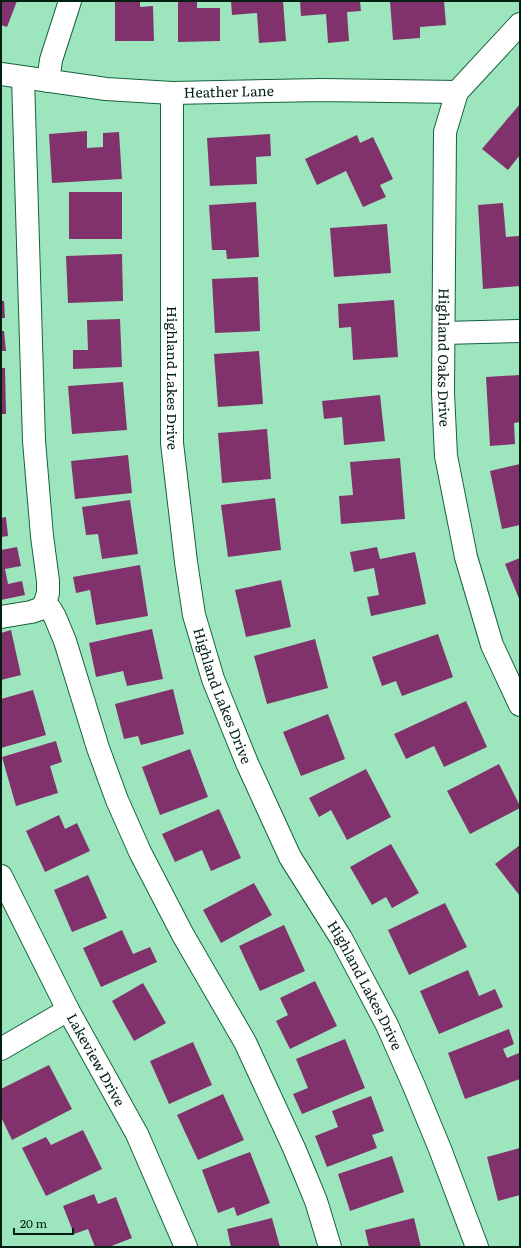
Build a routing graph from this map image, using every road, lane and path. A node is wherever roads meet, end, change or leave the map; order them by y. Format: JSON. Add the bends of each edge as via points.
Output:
{"nodes":[{"id":1,"x":70,"y":1,"type":"edge"},
{"id":2,"x":520,"y":24,"type":"edge"},
{"id":3,"x":1,"y":74,"type":"edge"},
{"id":4,"x":23,"y":78,"type":"junction"},
{"id":5,"x":48,"y":82,"type":"junction"},
{"id":6,"x":457,"y":92,"type":"junction"},
{"id":7,"x":172,"y":93,"type":"junction"},
{"id":8,"x":520,"y":331,"type":"edge"},
{"id":9,"x":444,"y":333,"type":"junction"},
{"id":10,"x":45,"y":603,"type":"junction"},
{"id":11,"x":1,"y":617,"type":"edge"},
{"id":12,"x":519,"y":702,"type":"edge"},
{"id":13,"x":1,"y":876,"type":"edge"},
{"id":14,"x":68,"y":1010,"type":"junction"},
{"id":15,"x":1,"y":1049,"type":"edge"},
{"id":16,"x":186,"y":1247,"type":"edge"},
{"id":17,"x":330,"y":1247,"type":"edge"},
{"id":18,"x":476,"y":1247,"type":"edge"}],
"edges":[{"from":1,"to":5,"type":"street","via":[[51,60]]},
{"from":2,"to":6,"type":"street","name":"Highland Oaks Drive"},
{"from":3,"to":4,"type":"street","name":"Heather Lane"},
{"from":4,"to":5,"type":"street","name":"Heather Lane"},
{"from":4,"to":10,"type":"street","via":[[34,441],[48,582]]},
{"from":5,"to":7,"type":"street","name":"Heather Lane"},
{"from":6,"to":7,"type":"street","name":"Heather Lane","via":[[322,90]]},
{"from":6,"to":9,"type":"street","name":"Highland Oaks Drive","via":[[445,132]]},
{"from":7,"to":18,"type":"street","name":"Highland Lakes Drive","via":[[172,443],[194,615],[213,679],[247,763],[290,856],[341,938],[387,1025],[437,1142]]},
{"from":8,"to":9,"type":"street"},
{"from":9,"to":12,"type":"street","name":"Highland Oaks Drive","via":[[446,456],[466,557],[492,645]]},
{"from":10,"to":11,"type":"street","via":[[40,609],[31,612]]},
{"from":10,"to":17,"type":"street","via":[[55,617],[65,641],[98,748],[140,852],[183,936],[245,1042],[307,1179]]},
{"from":13,"to":14,"type":"street","name":"Lakeview Drive"},
{"from":14,"to":15,"type":"street"},
{"from":14,"to":16,"type":"street","name":"Lakeview Drive","via":[[137,1134]]}]}
